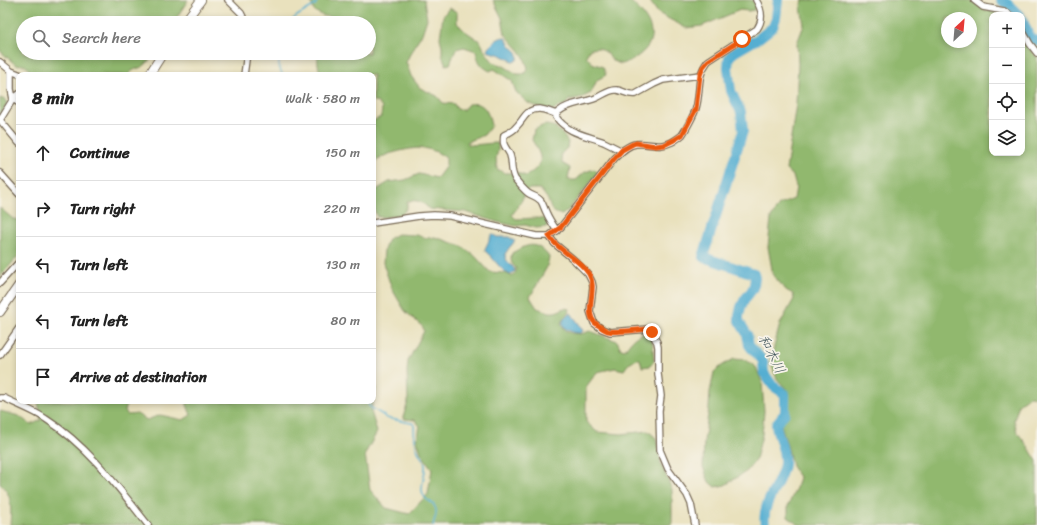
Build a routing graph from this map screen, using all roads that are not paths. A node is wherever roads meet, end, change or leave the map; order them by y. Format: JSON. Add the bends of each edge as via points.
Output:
{"nodes":[{"id":1,"x":200,"y":0,"type":"edge"},
{"id":2,"x":228,"y":0,"type":"edge"},
{"id":3,"x":756,"y":0,"type":"edge"},
{"id":4,"x":974,"y":0,"type":"edge"},
{"id":5,"x":1006,"y":12,"type":"edge"},
{"id":6,"x":189,"y":16,"type":"edge"},
{"id":7,"x":242,"y":16,"type":"edge"},
{"id":8,"x":1025,"y":35,"type":"edge"},
{"id":9,"x":1037,"y":53,"type":"edge"},
{"id":10,"x":159,"y":60,"type":"edge"},
{"id":11,"x":246,"y":60,"type":"edge"},
{"id":12,"x":0,"y":62,"type":"edge"},
{"id":13,"x":11,"y":70,"type":"junction"},
{"id":14,"x":16,"y":72,"type":"edge"},
{"id":15,"x":151,"y":72,"type":"edge"},
{"id":16,"x":244,"y":72,"type":"edge"},
{"id":17,"x":700,"y":75,"type":"junction"},
{"id":18,"x":16,"y":96,"type":"edge"},
{"id":19,"x":13,"y":99,"type":"junction"},
{"id":20,"x":16,"y":101,"type":"edge"},
{"id":21,"x":557,"y":114,"type":"junction"},
{"id":22,"x":0,"y":120,"type":"edge"},
{"id":23,"x":16,"y":139,"type":"edge"},
{"id":24,"x":622,"y":150,"type":"junction"},
{"id":25,"x":0,"y":173,"type":"edge"},
{"id":26,"x":16,"y":190,"type":"edge"},
{"id":27,"x":376,"y":223,"type":"edge"},
{"id":28,"x":557,"y":231,"type":"junction"},
{"id":29,"x":549,"y":236,"type":"junction"},
{"id":30,"x":16,"y":265,"type":"edge"},
{"id":31,"x":0,"y":283,"type":"edge"},
{"id":32,"x":16,"y":289,"type":"edge"},
{"id":33,"x":0,"y":312,"type":"edge"},
{"id":34,"x":16,"y":332,"type":"edge"},
{"id":35,"x":0,"y":355,"type":"edge"},
{"id":36,"x":0,"y":398,"type":"edge"},
{"id":37,"x":148,"y":525,"type":"edge"},
{"id":38,"x":696,"y":525,"type":"edge"}],
"edges":[{"from":1,"to":6,"type":"highway"},
{"from":2,"to":7,"type":"street"},
{"from":3,"to":17,"type":"street","via":[[762,14],[757,29],[708,61]]},
{"from":4,"to":5,"type":"street","via":[[983,7]]},
{"from":8,"to":9,"type":"street"},
{"from":10,"to":15,"type":"highway"},
{"from":11,"to":16,"type":"street"},
{"from":12,"to":13,"type":"street"},
{"from":13,"to":14,"type":"street"},
{"from":13,"to":19,"type":"street","via":[[10,89]]},
{"from":17,"to":21,"type":"street","via":[[664,80],[632,95],[614,90],[564,108]]},
{"from":17,"to":24,"type":"street","via":[[696,109],[682,135],[664,145],[636,143]]},
{"from":18,"to":19,"type":"street"},
{"from":19,"to":20,"type":"street"},
{"from":19,"to":22,"type":"street"},
{"from":21,"to":24,"type":"street","via":[[558,120],[577,134]]},
{"from":21,"to":28,"type":"street","via":[[542,109],[531,111],[523,117],[517,127],[504,135],[503,141],[510,156],[515,178],[529,194],[540,200]]},
{"from":22,"to":23,"type":"street"},
{"from":24,"to":28,"type":"street"},
{"from":25,"to":26,"type":"street"},
{"from":27,"to":29,"type":"street","via":[[419,216],[450,216],[536,236]]},
{"from":28,"to":29,"type":"street"},
{"from":29,"to":38,"type":"street","via":[[554,244],[588,274],[593,287],[590,311],[594,323],[610,332],[649,329],[657,342],[660,450],[668,469],[687,495]]},
{"from":30,"to":31,"type":"street"},
{"from":32,"to":33,"type":"highway"},
{"from":34,"to":35,"type":"street"},
{"from":36,"to":37,"type":"street","via":[[44,418],[78,443]]}]}
